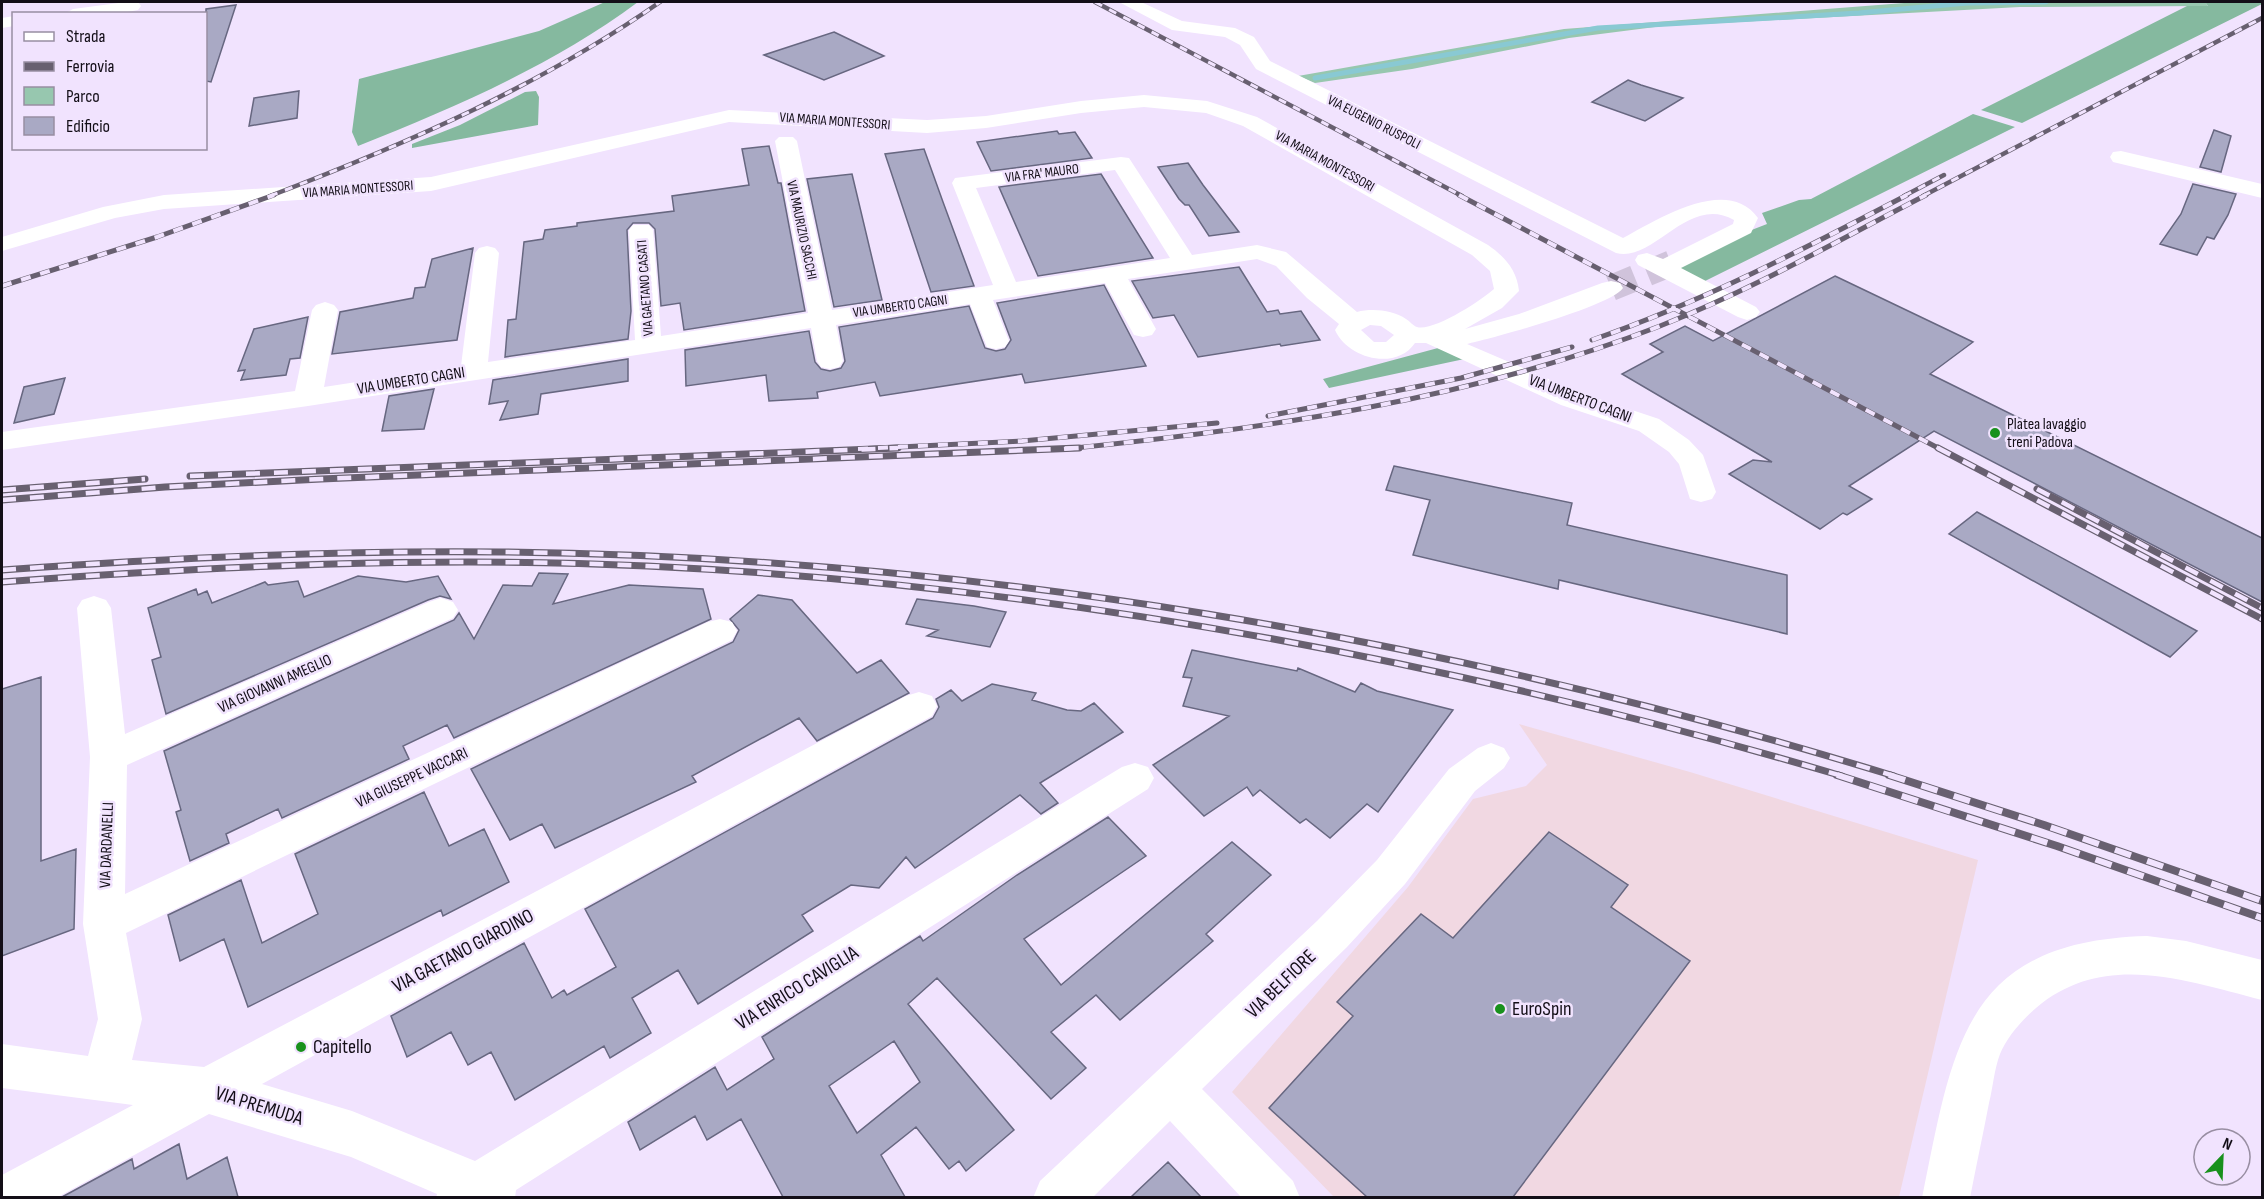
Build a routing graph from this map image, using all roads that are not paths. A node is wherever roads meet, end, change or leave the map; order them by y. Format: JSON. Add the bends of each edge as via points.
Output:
{"nodes":[{"id":1,"x":1128,"y":2,"type":"edge"},
{"id":2,"x":132,"y":6,"type":"dead end"},
{"id":3,"x":88,"y":12,"type":"edge"},
{"id":4,"x":786,"y":141,"type":"dead end"},
{"id":5,"x":2121,"y":157,"type":"dead end"},
{"id":6,"x":2262,"y":191,"type":"edge"},
{"id":7,"x":641,"y":230,"type":"dead end"},
{"id":8,"x":2,"y":244,"type":"edge"},
{"id":9,"x":1624,"y":248,"type":"junction"},
{"id":10,"x":487,"y":253,"type":"dead end"},
{"id":11,"x":1185,"y":263,"type":"junction"},
{"id":12,"x":1672,"y":263,"type":"tunnel mouth"},
{"id":13,"x":1113,"y":275,"type":"junction"},
{"id":14,"x":1611,"y":288,"type":"tunnel mouth"},
{"id":15,"x":1008,"y":291,"type":"junction"},
{"id":16,"x":980,"y":295,"type":"junction"},
{"id":17,"x":325,"y":310,"type":"dead end"},
{"id":18,"x":1747,"y":312,"type":"dead end"},
{"id":19,"x":821,"y":318,"type":"junction"},
{"id":20,"x":1143,"y":329,"type":"dead end"},
{"id":21,"x":1426,"y":337,"type":"junction"},
{"id":22,"x":996,"y":341,"type":"dead end"},
{"id":23,"x":649,"y":346,"type":"junction"},
{"id":24,"x":830,"y":361,"type":"dead end"},
{"id":25,"x":474,"y":371,"type":"junction"},
{"id":26,"x":308,"y":398,"type":"junction"},
{"id":27,"x":2,"y":441,"type":"edge"},
{"id":28,"x":1701,"y":492,"type":"dead end"},
{"id":29,"x":94,"y":608,"type":"dead end"},
{"id":30,"x":441,"y":610,"type":"dead end"},
{"id":31,"x":720,"y":632,"type":"dead end"},
{"id":32,"x":919,"y":706,"type":"dead end"},
{"id":33,"x":109,"y":757,"type":"junction"},
{"id":34,"x":1491,"y":758,"type":"dead end"},
{"id":35,"x":1135,"y":778,"type":"dead end"},
{"id":36,"x":105,"y":924,"type":"junction"},
{"id":37,"x":2262,"y":980,"type":"edge"},
{"id":38,"x":2,"y":1066,"type":"edge"},
{"id":39,"x":104,"y":1080,"type":"junction"},
{"id":40,"x":1170,"y":1089,"type":"junction"},
{"id":41,"x":205,"y":1090,"type":"junction"},
{"id":42,"x":481,"y":1194,"type":"edge"},
{"id":43,"x":7,"y":1197,"type":"edge"},
{"id":44,"x":1057,"y":1197,"type":"edge"},
{"id":45,"x":1276,"y":1197,"type":"edge"},
{"id":46,"x":1946,"y":1197,"type":"edge"}],
"edges":[{"from":1,"to":9,"type":"street","name":"VIA EUGENIO RUSPOLI","via":[[1178,26],[1229,32],[1247,41],[1263,65]]},
{"from":2,"to":3,"type":"street"},
{"from":4,"to":19,"type":"street","name":"VIA MAURIZIO SACCHI"},
{"from":5,"to":6,"type":"street"},
{"from":7,"to":23,"type":"street","name":"VIA GAETANO CASATI"},
{"from":8,"to":21,"type":"street","name":"VIA MARIA MONTESSORI","via":[[111,212],[164,202],[431,184],[729,116],[916,126],[1000,121],[1097,104],[1174,102],[1207,107],[1274,132],[1458,237],[1502,269],[1508,280],[1507,291],[1492,303]]},
{"from":9,"to":12,"type":"street","via":[[1699,208],[1720,207],[1746,218],[1743,228]]},
{"from":9,"to":18,"type":"street","name":"VIA EUGENIO RUSPOLI"},
{"from":10,"to":25,"type":"street"},
{"from":11,"to":13,"type":"street","name":"VIA UMBERTO CAGNI"},
{"from":11,"to":15,"type":"street","name":"VIA FRA' MAURO","via":[[1121,163],[963,183]]},
{"from":11,"to":21,"type":"street","name":"VIA UMBERTO CAGNI","via":[[1257,252],[1278,255],[1296,268],[1315,292],[1354,322],[1384,319]]},
{"from":13,"to":15,"type":"street","name":"VIA UMBERTO CAGNI"},
{"from":13,"to":20,"type":"street"},
{"from":14,"to":21,"type":"street","via":[[1533,320],[1475,336]]},
{"from":15,"to":16,"type":"street","name":"VIA UMBERTO CAGNI"},
{"from":16,"to":19,"type":"street","name":"VIA UMBERTO CAGNI"},
{"from":16,"to":22,"type":"street"},
{"from":17,"to":26,"type":"street"},
{"from":19,"to":23,"type":"street","name":"VIA UMBERTO CAGNI"},
{"from":19,"to":24,"type":"street"},
{"from":21,"to":28,"type":"street","name":"VIA UMBERTO CAGNI","via":[[1571,399],[1649,425],[1693,462]]},
{"from":23,"to":25,"type":"street","name":"VIA UMBERTO CAGNI"},
{"from":25,"to":26,"type":"street","name":"VIA UMBERTO CAGNI"},
{"from":26,"to":27,"type":"street","name":"VIA UMBERTO CAGNI"},
{"from":29,"to":33,"type":"street","name":"VIA DARDANELLI"},
{"from":30,"to":33,"type":"street","name":"VIA GIOVANNI AMEGLIO"},
{"from":31,"to":36,"type":"street","name":"VIA GIUSEPPE VACCARI"},
{"from":32,"to":41,"type":"street","name":"VIA GAETANO GIARDINO"},
{"from":33,"to":36,"type":"street","name":"VIA DARDANELLI"},
{"from":34,"to":40,"type":"street","name":"VIA BELFIORE","via":[[1462,780],[1392,872],[1332,934]]},
{"from":35,"to":42,"type":"street","name":"VIA ENRICO CAVIGLIA"},
{"from":36,"to":39,"type":"street","name":"VIA DARDANELLI","via":[[120,1019]]},
{"from":37,"to":46,"type":"street","via":[[2191,960],[2135,955],[2095,958],[2037,979],[2002,1010],[1979,1051]]},
{"from":38,"to":39,"type":"street","name":"VIA PREMUDA"},
{"from":39,"to":41,"type":"street","name":"VIA PREMUDA"},
{"from":40,"to":44,"type":"street","name":"VIA BELFIORE"},
{"from":40,"to":45,"type":"street"},
{"from":41,"to":42,"type":"street","name":"VIA PREMUDA","via":[[352,1134]]},
{"from":41,"to":43,"type":"street","name":"VIA GAETANO GIARDINO"}]}
